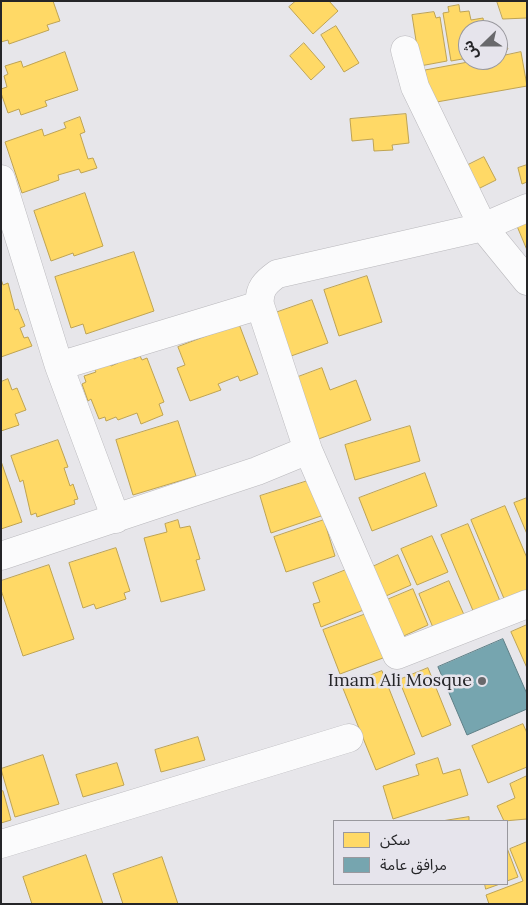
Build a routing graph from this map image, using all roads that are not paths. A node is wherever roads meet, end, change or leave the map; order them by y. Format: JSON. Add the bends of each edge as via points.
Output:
{"nodes":[{"id":1,"x":405,"y":50,"type":"dead end"},
{"id":2,"x":1,"y":179,"type":"edge"},
{"id":3,"x":527,"y":208,"type":"edge"},
{"id":4,"x":483,"y":227,"type":"junction"},
{"id":5,"x":527,"y":282,"type":"edge"},
{"id":6,"x":260,"y":304,"type":"junction"},
{"id":7,"x":59,"y":366,"type":"junction"},
{"id":8,"x":308,"y":450,"type":"junction"},
{"id":9,"x":116,"y":518,"type":"junction"},
{"id":10,"x":1,"y":556,"type":"edge"},
{"id":11,"x":527,"y":604,"type":"edge"},
{"id":12,"x":349,"y":738,"type":"dead end"},
{"id":13,"x":1,"y":844,"type":"edge"}],
"edges":[{"from":1,"to":4,"type":"street","via":[[415,87]]},
{"from":2,"to":7,"type":"street"},
{"from":3,"to":4,"type":"street"},
{"from":4,"to":5,"type":"street"},
{"from":4,"to":6,"type":"street","via":[[277,274],[264,283]]},
{"from":6,"to":7,"type":"street"},
{"from":6,"to":8,"type":"street"},
{"from":7,"to":9,"type":"street"},
{"from":8,"to":9,"type":"street","via":[[257,471]]},
{"from":8,"to":11,"type":"street","via":[[397,655]]},
{"from":9,"to":10,"type":"street"},
{"from":12,"to":13,"type":"street"}]}
